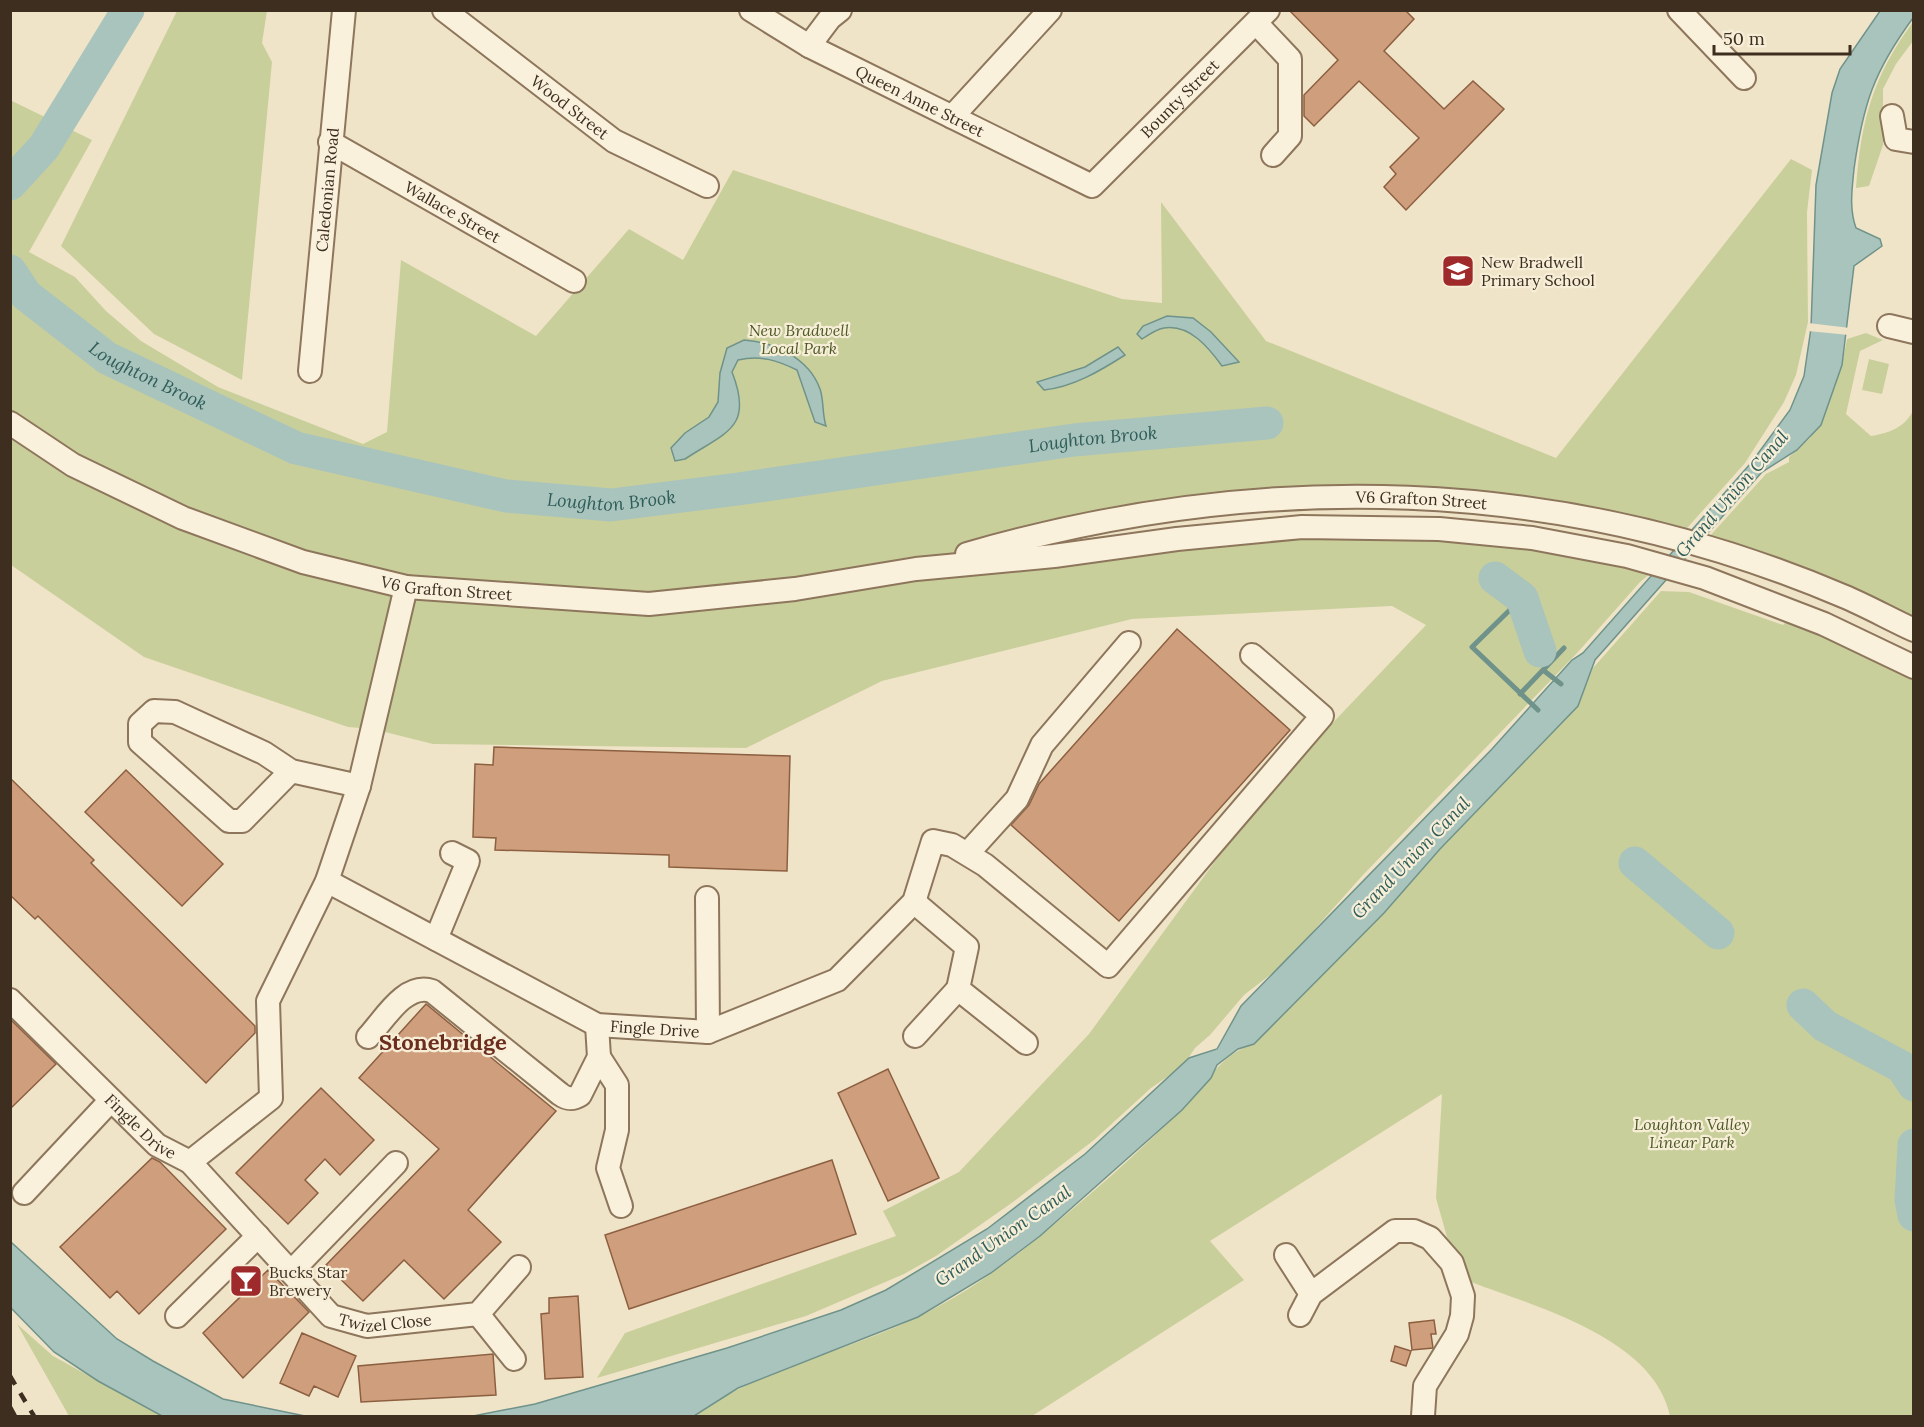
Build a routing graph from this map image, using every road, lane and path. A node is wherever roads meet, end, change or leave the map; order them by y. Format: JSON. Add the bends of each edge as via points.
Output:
{"nodes":[{"id":1,"x":344,"y":10,"type":"edge"},
{"id":2,"x":444,"y":10,"type":"edge"},
{"id":3,"x":751,"y":10,"type":"edge"},
{"id":4,"x":840,"y":10,"type":"edge"},
{"id":5,"x":1050,"y":10,"type":"edge"},
{"id":6,"x":1679,"y":10,"type":"edge"},
{"id":7,"x":1262,"y":17,"type":"edge"},
{"id":8,"x":809,"y":45,"type":"junction"},
{"id":9,"x":1744,"y":78,"type":"dead end"},
{"id":10,"x":1892,"y":116,"type":"dead end"},
{"id":11,"x":952,"y":117,"type":"junction"},
{"id":12,"x":330,"y":142,"type":"junction"},
{"id":13,"x":1898,"y":145,"type":"edge"},
{"id":14,"x":1272,"y":155,"type":"dead end"},
{"id":15,"x":707,"y":186,"type":"dead end"},
{"id":16,"x":1092,"y":186,"type":"joint"},
{"id":17,"x":574,"y":280,"type":"dead end"},
{"id":18,"x":1889,"y":326,"type":"dead end"},
{"id":19,"x":1914,"y":332,"type":"edge"},
{"id":20,"x":310,"y":371,"type":"dead end"},
{"id":21,"x":10,"y":423,"type":"edge"},
{"id":22,"x":916,"y":569,"type":"junction"},
{"id":23,"x":406,"y":586,"type":"junction"},
{"id":24,"x":1914,"y":630,"type":"edge"},
{"id":25,"x":1129,"y":643,"type":"dead end"},
{"id":26,"x":1252,"y":655,"type":"dead end"},
{"id":27,"x":1914,"y":667,"type":"edge"},
{"id":28,"x":291,"y":771,"type":"junction"},
{"id":29,"x":359,"y":786,"type":"junction"},
{"id":30,"x":968,"y":853,"type":"junction"},
{"id":31,"x":452,"y":854,"type":"dead end"},
{"id":32,"x":327,"y":880,"type":"junction"},
{"id":33,"x":707,"y":898,"type":"dead end"},
{"id":34,"x":914,"y":902,"type":"junction"},
{"id":35,"x":436,"y":939,"type":"junction"},
{"id":36,"x":958,"y":989,"type":"junction"},
{"id":37,"x":10,"y":1000,"type":"edge"},
{"id":38,"x":597,"y":1025,"type":"junction"},
{"id":39,"x":708,"y":1032,"type":"junction"},
{"id":40,"x":915,"y":1036,"type":"dead end"},
{"id":41,"x":368,"y":1037,"type":"dead end"},
{"id":42,"x":1026,"y":1043,"type":"dead end"},
{"id":43,"x":599,"y":1057,"type":"junction"},
{"id":44,"x":111,"y":1100,"type":"junction"},
{"id":45,"x":190,"y":1161,"type":"junction"},
{"id":46,"x":396,"y":1163,"type":"dead end"},
{"id":47,"x":24,"y":1193,"type":"dead end"},
{"id":48,"x":621,"y":1206,"type":"dead end"},
{"id":49,"x":258,"y":1236,"type":"junction"},
{"id":50,"x":1286,"y":1255,"type":"dead end"},
{"id":51,"x":519,"y":1267,"type":"dead end"},
{"id":52,"x":291,"y":1272,"type":"junction"},
{"id":53,"x":1311,"y":1294,"type":"junction"},
{"id":54,"x":478,"y":1314,"type":"junction"},
{"id":55,"x":1300,"y":1315,"type":"dead end"},
{"id":56,"x":177,"y":1316,"type":"dead end"},
{"id":57,"x":514,"y":1359,"type":"dead end"},
{"id":58,"x":1423,"y":1416,"type":"edge"}],
"edges":[{"from":1,"to":12,"type":"street","name":"Caledonian Road"},
{"from":2,"to":15,"type":"street","name":"Wood Street","via":[[614,141]]},
{"from":3,"to":8,"type":"street","name":"Queen Anne Street"},
{"from":4,"to":8,"type":"street"},
{"from":5,"to":11,"type":"street"},
{"from":6,"to":9,"type":"street"},
{"from":7,"to":14,"type":"street","via":[[1290,59],[1290,136]]},
{"from":7,"to":16,"type":"street","name":"Bounty Street"},
{"from":8,"to":11,"type":"street","name":"Queen Anne Street"},
{"from":10,"to":13,"type":"street"},
{"from":11,"to":16,"type":"street","name":"Queen Anne Street"},
{"from":12,"to":17,"type":"street","name":"Wallace Street"},
{"from":12,"to":20,"type":"street","name":"Caledonian Road"},
{"from":18,"to":19,"type":"street"},
{"from":21,"to":23,"type":"street","name":"V6 Grafton Street","via":[[73,465],[183,518],[303,562]]},
{"from":22,"to":23,"type":"street","name":"V6 Grafton Street","via":[[795,589],[649,603]]},
{"from":22,"to":24,"type":"street","name":"V6 Grafton Street","via":[[1029,536],[1143,513],[1232,501],[1332,496],[1439,498],[1503,503],[1672,537],[1843,596]]},
{"from":22,"to":27,"type":"street","name":"V6 Grafton Street","via":[[1302,527],[1439,530],[1532,538],[1628,556],[1705,578],[1824,624]]},
{"from":23,"to":29,"type":"street","name":"Fingle Drive"},
{"from":25,"to":30,"type":"street","via":[[1042,745],[1017,799]]},
{"from":26,"to":30,"type":"street","via":[[1322,716],[1108,966]]},
{"from":28,"to":28,"type":"street","via":[[242,821],[229,821],[140,742],[140,724],[154,711],[175,712],[264,753]]},
{"from":28,"to":29,"type":"street"},
{"from":29,"to":32,"type":"street","name":"Fingle Drive"},
{"from":30,"to":34,"type":"street","name":"Fingle Drive","via":[[933,842]]},
{"from":31,"to":35,"type":"street","via":[[468,861]]},
{"from":32,"to":35,"type":"street","name":"Fingle Drive"},
{"from":32,"to":45,"type":"street","name":"Fingle Drive","via":[[268,1001],[271,1098]]},
{"from":33,"to":39,"type":"street"},
{"from":34,"to":36,"type":"street","via":[[967,946]]},
{"from":34,"to":39,"type":"street","name":"Fingle Drive","via":[[837,980]]},
{"from":35,"to":38,"type":"street","name":"Fingle Drive"},
{"from":36,"to":40,"type":"street"},
{"from":36,"to":42,"type":"street"},
{"from":37,"to":44,"type":"street","name":"Fingle Drive"},
{"from":38,"to":39,"type":"street","name":"Fingle Drive"},
{"from":38,"to":43,"type":"street"},
{"from":41,"to":43,"type":"street","via":[[408,992],[425,988],[490,1035],[566,1099],[580,1095]]},
{"from":43,"to":48,"type":"street","via":[[617,1085],[617,1130],[608,1168]]},
{"from":44,"to":45,"type":"street","name":"Fingle Drive","via":[[157,1145]]},
{"from":44,"to":47,"type":"street"},
{"from":45,"to":49,"type":"street","name":"Twizel Close"},
{"from":46,"to":52,"type":"street"},
{"from":49,"to":52,"type":"street","name":"Twizel Close"},
{"from":49,"to":56,"type":"street"},
{"from":50,"to":53,"type":"street"},
{"from":51,"to":54,"type":"street"},
{"from":52,"to":54,"type":"street","name":"Twizel Close","via":[[331,1316],[368,1326]]},
{"from":53,"to":55,"type":"street"},
{"from":53,"to":58,"type":"street","via":[[1395,1231],[1414,1231],[1430,1238],[1452,1263],[1463,1296],[1457,1334],[1425,1386]]},
{"from":54,"to":57,"type":"street"}]}
